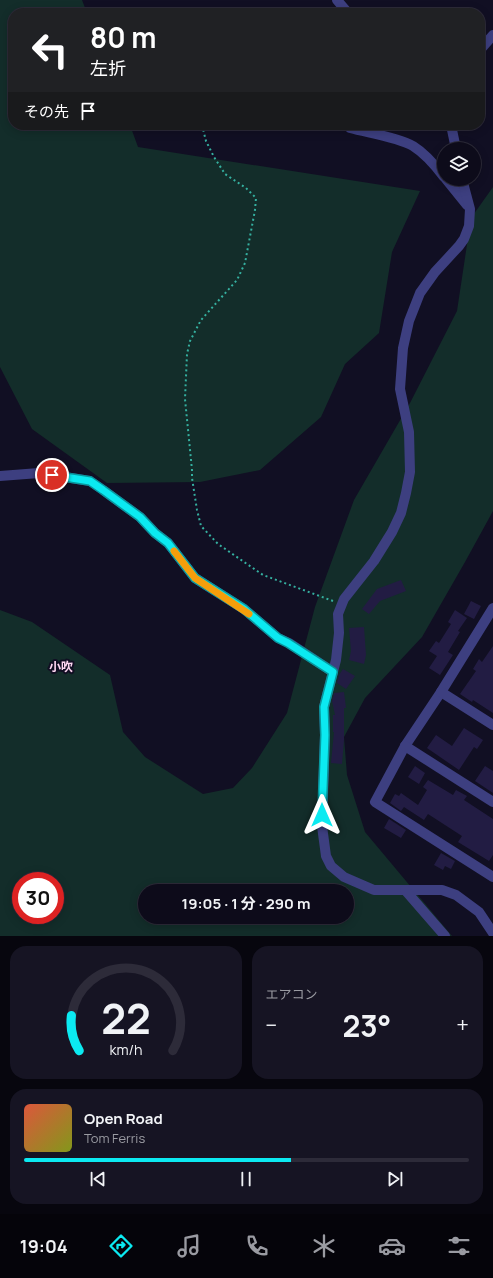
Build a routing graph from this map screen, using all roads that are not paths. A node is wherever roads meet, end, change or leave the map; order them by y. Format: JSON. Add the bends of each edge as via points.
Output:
{"nodes":[{"id":1,"x":337,"y":0,"type":"edge"},
{"id":2,"x":344,"y":8,"type":"edge"},
{"id":3,"x":493,"y":35,"type":"edge"},
{"id":4,"x":485,"y":44,"type":"edge"},
{"id":5,"x":358,"y":130,"type":"edge"},
{"id":6,"x":452,"y":130,"type":"edge"},
{"id":7,"x":455,"y":142,"type":"edge"},
{"id":8,"x":437,"y":168,"type":"edge"},
{"id":9,"x":451,"y":186,"type":"edge"},
{"id":10,"x":464,"y":186,"type":"edge"},
{"id":11,"x":470,"y":209,"type":"junction"},
{"id":12,"x":0,"y":476,"type":"edge"},
{"id":13,"x":493,"y":608,"type":"edge"},
{"id":14,"x":333,"y":672,"type":"junction"},
{"id":15,"x":441,"y":692,"type":"junction"},
{"id":16,"x":493,"y":726,"type":"edge"},
{"id":17,"x":405,"y":746,"type":"junction"},
{"id":18,"x":493,"y":802,"type":"edge"},
{"id":19,"x":493,"y":877,"type":"edge"},
{"id":20,"x":405,"y":890,"type":"junction"},
{"id":21,"x":493,"y":932,"type":"edge"},
{"id":22,"x":445,"y":936,"type":"edge"}],
"edges":[{"from":1,"to":2,"type":"street"},
{"from":3,"to":4,"type":"street"},
{"from":5,"to":8,"type":"street","via":[[412,146]]},
{"from":6,"to":7,"type":"street"},
{"from":9,"to":11,"type":"street"},
{"from":10,"to":11,"type":"street"},
{"from":11,"to":14,"type":"street","via":[[469,226],[464,239],[420,293],[409,321],[403,348],[400,389],[409,432],[410,472],[406,493],[401,513],[392,532],[374,561],[344,599],[338,614],[339,633]]},
{"from":12,"to":14,"type":"street","via":[[39,473],[90,481],[140,517],[168,543],[195,578],[244,609],[278,638]]},
{"from":13,"to":15,"type":"street"},
{"from":14,"to":20,"type":"street","via":[[324,707],[322,826],[326,856],[331,866],[344,876],[374,890]]},
{"from":15,"to":16,"type":"street"},
{"from":15,"to":17,"type":"street"},
{"from":17,"to":18,"type":"street"},
{"from":17,"to":19,"type":"street","via":[[375,802]]},
{"from":20,"to":21,"type":"street","via":[[442,890],[456,894],[479,912]]},
{"from":20,"to":22,"type":"street"}]}
